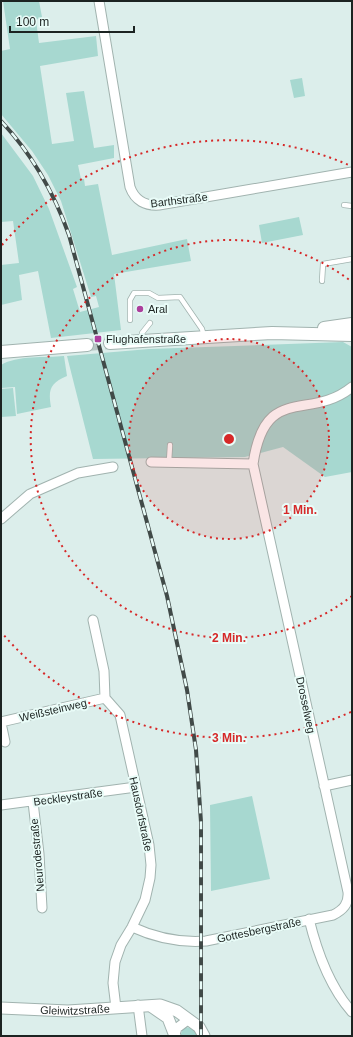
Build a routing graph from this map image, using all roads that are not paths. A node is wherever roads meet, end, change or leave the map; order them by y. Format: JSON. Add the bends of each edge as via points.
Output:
{"nodes":[{"id":1,"x":99,"y":1,"type":"edge"},
{"id":2,"x":352,"y":172,"type":"edge"},
{"id":3,"x":344,"y":205,"type":"dead end"},
{"id":4,"x":352,"y":206,"type":"edge"},
{"id":5,"x":352,"y":259,"type":"edge"},
{"id":6,"x":322,"y":281,"type":"dead end"},
{"id":7,"x":130,"y":320,"type":"dead end"},
{"id":8,"x":150,"y":323,"type":"dead end"},
{"id":9,"x":352,"y":325,"type":"edge"},
{"id":10,"x":272,"y":333,"type":"junction"},
{"id":11,"x":352,"y":333,"type":"edge"},
{"id":12,"x":204,"y":336,"type":"junction"},
{"id":13,"x":142,"y":340,"type":"junction"},
{"id":14,"x":110,"y":343,"type":"tunnel mouth"},
{"id":15,"x":88,"y":345,"type":"tunnel mouth"},
{"id":16,"x":1,"y":352,"type":"edge"},
{"id":17,"x":352,"y":388,"type":"edge"},
{"id":18,"x":170,"y":445,"type":"dead end"},
{"id":19,"x":151,"y":462,"type":"dead end"},
{"id":20,"x":169,"y":462,"type":"junction"},
{"id":21,"x":253,"y":464,"type":"junction"},
{"id":22,"x":113,"y":467,"type":"dead end"},
{"id":23,"x":1,"y":520,"type":"edge"},
{"id":24,"x":93,"y":620,"type":"dead end"},
{"id":25,"x":105,"y":698,"type":"junction"},
{"id":26,"x":1,"y":723,"type":"edge"},
{"id":27,"x":5,"y":742,"type":"dead end"},
{"id":28,"x":352,"y":780,"type":"edge"},
{"id":29,"x":324,"y":786,"type":"junction"},
{"id":30,"x":136,"y":787,"type":"junction"},
{"id":31,"x":33,"y":802,"type":"junction"},
{"id":32,"x":1,"y":805,"type":"edge"},
{"id":33,"x":350,"y":891,"type":"edge"},
{"id":34,"x":42,"y":908,"type":"dead end"},
{"id":35,"x":309,"y":919,"type":"junction"},
{"id":36,"x":132,"y":927,"type":"junction"},
{"id":37,"x":138,"y":1005,"type":"junction"},
{"id":38,"x":150,"y":1005,"type":"junction"},
{"id":39,"x":1,"y":1008,"type":"edge"},
{"id":40,"x":116,"y":1008,"type":"junction"},
{"id":41,"x":352,"y":1012,"type":"edge"},
{"id":42,"x":189,"y":1019,"type":"junction"},
{"id":43,"x":175,"y":1035,"type":"edge"},
{"id":44,"x":142,"y":1036,"type":"edge"},
{"id":45,"x":204,"y":1036,"type":"edge"}],
"edges":[{"from":1,"to":2,"type":"street","name":"Barthstraße","via":[[130,188],[144,204],[159,205]]},
{"from":3,"to":4,"type":"lane"},
{"from":5,"to":6,"type":"lane","via":[[323,264]]},
{"from":7,"to":12,"type":"lane","via":[[130,300],[134,293],[149,293],[158,300],[180,297]]},
{"from":8,"to":13,"type":"lane","via":[[142,333]]},
{"from":9,"to":10,"type":"main road","via":[[279,330]]},
{"from":9,"to":11,"type":"main road"},
{"from":10,"to":11,"type":"main road"},
{"from":10,"to":12,"type":"main road"},
{"from":12,"to":13,"type":"main road"},
{"from":13,"to":14,"type":"main road"},
{"from":15,"to":16,"type":"main road"},
{"from":17,"to":21,"type":"street","name":"Drosselweg","via":[[338,396],[301,404],[274,416],[263,427],[257,441]]},
{"from":18,"to":20,"type":"lane"},
{"from":19,"to":20,"type":"street"},
{"from":20,"to":21,"type":"street"},
{"from":21,"to":29,"type":"street","name":"Drosselweg"},
{"from":22,"to":23,"type":"street","via":[[78,473],[30,494]]},
{"from":24,"to":25,"type":"street","via":[[104,672]]},
{"from":25,"to":26,"type":"street","name":"Weißsteinweg"},
{"from":25,"to":30,"type":"street","name":"Hausdorfstraße","via":[[120,715]]},
{"from":26,"to":27,"type":"street","name":"Weißsteinweg"},
{"from":28,"to":29,"type":"street"},
{"from":29,"to":33,"type":"street","name":"Drosselweg"},
{"from":30,"to":31,"type":"street","name":"Beckleystraße"},
{"from":30,"to":36,"type":"street","name":"Hausdorfstraße","via":[[151,864],[146,896]]},
{"from":31,"to":32,"type":"street","name":"Beckleystraße"},
{"from":31,"to":34,"type":"street","name":"Neurodestraße"},
{"from":33,"to":35,"type":"street","name":"Drosselweg","via":[[347,902],[340,911],[333,915]]},
{"from":35,"to":36,"type":"street","name":"Gottesbergstraße","via":[[187,943],[158,937]]},
{"from":35,"to":41,"type":"street","name":"Gottesbergstraße","via":[[328,977]]},
{"from":36,"to":40,"type":"street","name":"Hausdorfstraße","via":[[121,945],[115,962],[113,983]]},
{"from":37,"to":38,"type":"street","name":"Gleiwitzstraße"},
{"from":37,"to":40,"type":"street","name":"Gleiwitzstraße"},
{"from":37,"to":44,"type":"street"},
{"from":38,"to":42,"type":"street","name":"Gleiwitzstraße","via":[[160,1005],[177,1011]]},
{"from":38,"to":43,"type":"street","via":[[168,1018]]},
{"from":39,"to":40,"type":"street","name":"Gleiwitzstraße","via":[[68,1011]]},
{"from":42,"to":43,"type":"street","via":[[177,1028]]},
{"from":42,"to":45,"type":"street","name":"Gleiwitzstraße","via":[[199,1027]]}]}
